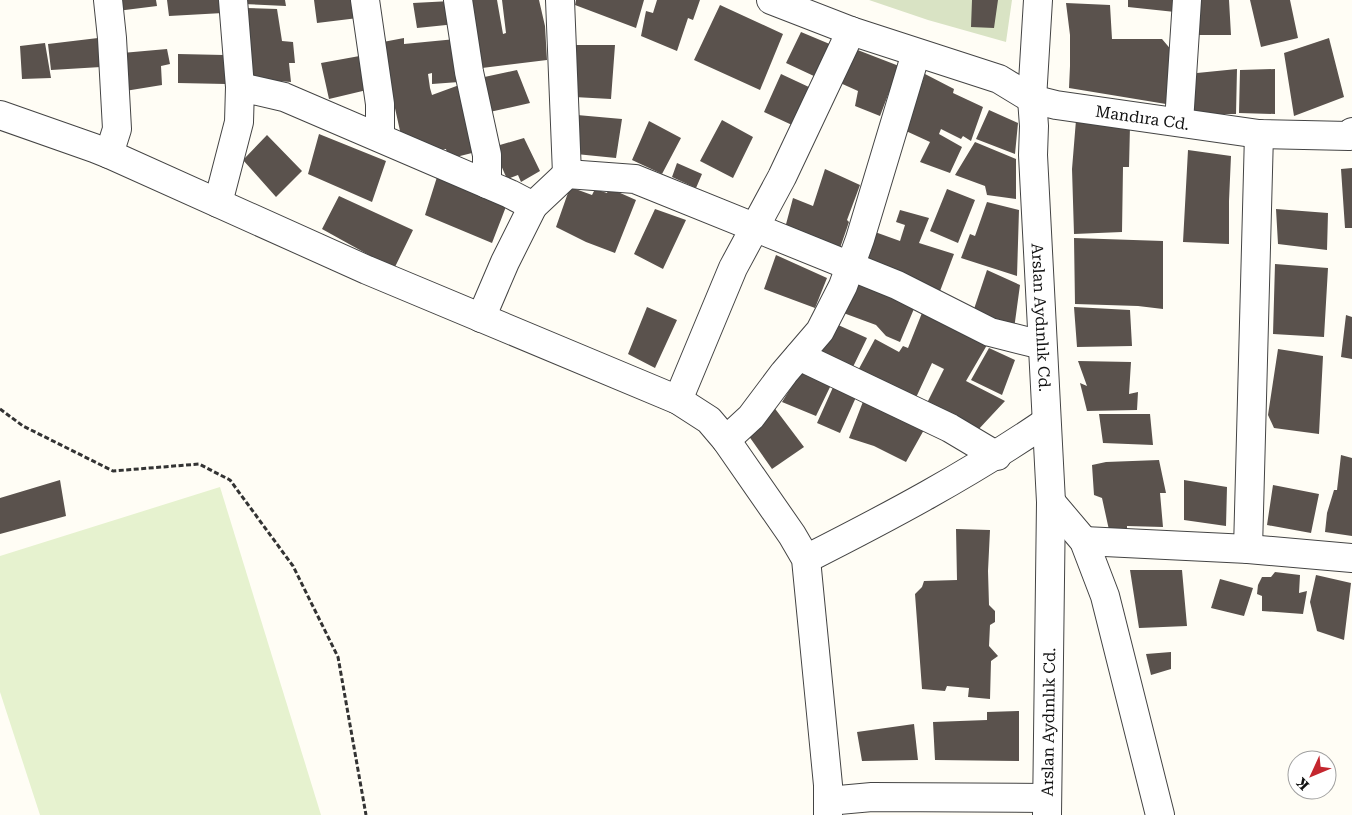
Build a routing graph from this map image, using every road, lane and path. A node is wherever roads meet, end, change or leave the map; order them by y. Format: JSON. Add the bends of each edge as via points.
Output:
{"nodes":[{"id":1,"x":108,"y":0,"type":"edge"},
{"id":2,"x":233,"y":0,"type":"edge"},
{"id":3,"x":365,"y":0,"type":"edge"},
{"id":4,"x":458,"y":0,"type":"edge"},
{"id":5,"x":560,"y":0,"type":"edge"},
{"id":6,"x":771,"y":0,"type":"edge"},
{"id":7,"x":1038,"y":0,"type":"edge"},
{"id":8,"x":1187,"y":0,"type":"edge"},
{"id":9,"x":851,"y":31,"type":"junction"},
{"id":10,"x":916,"y":53,"type":"junction"},
{"id":11,"x":240,"y":87,"type":"junction"},
{"id":12,"x":1032,"y":98,"type":"junction"},
{"id":13,"x":0,"y":116,"type":"edge"},
{"id":14,"x":1179,"y":122,"type":"junction"},
{"id":15,"x":1259,"y":134,"type":"junction"},
{"id":16,"x":1351,"y":135,"type":"edge"},
{"id":17,"x":380,"y":137,"type":"junction"},
{"id":18,"x":108,"y":154,"type":"junction"},
{"id":19,"x":567,"y":174,"type":"junction"},
{"id":20,"x":487,"y":184,"type":"junction"},
{"id":21,"x":218,"y":203,"type":"junction"},
{"id":22,"x":533,"y":206,"type":"junction"},
{"id":23,"x":756,"y":228,"type":"junction"},
{"id":24,"x":849,"y":267,"type":"junction"},
{"id":25,"x":481,"y":318,"type":"junction"},
{"id":26,"x":1042,"y":345,"type":"junction"},
{"id":27,"x":799,"y":356,"type":"junction"},
{"id":28,"x":678,"y":400,"type":"junction"},
{"id":29,"x":0,"y":408,"type":"edge"},
{"id":30,"x":1046,"y":422,"type":"junction"},
{"id":31,"x":726,"y":440,"type":"junction"},
{"id":32,"x":997,"y":456,"type":"junction"},
{"id":33,"x":1051,"y":502,"type":"junction"},
{"id":34,"x":1084,"y":541,"type":"junction"},
{"id":35,"x":1248,"y":549,"type":"junction"},
{"id":36,"x":1352,"y":558,"type":"edge"},
{"id":37,"x":806,"y":559,"type":"junction"},
{"id":38,"x":1047,"y":807,"type":"edge"},
{"id":39,"x":828,"y":808,"type":"edge"},
{"id":40,"x":366,"y":815,"type":"edge"},
{"id":41,"x":1160,"y":815,"type":"edge"}],
"edges":[{"from":1,"to":18,"type":"street","via":[[116,128]]},
{"from":2,"to":11,"type":"street"},
{"from":3,"to":17,"type":"street","via":[[380,104]]},
{"from":4,"to":20,"type":"street","via":[[487,155]]},
{"from":5,"to":19,"type":"street"},
{"from":6,"to":9,"type":"street"},
{"from":7,"to":12,"type":"street"},
{"from":8,"to":14,"type":"street"},
{"from":9,"to":10,"type":"street"},
{"from":9,"to":23,"type":"street"},
{"from":10,"to":12,"type":"street","via":[[999,79]]},
{"from":10,"to":24,"type":"street"},
{"from":11,"to":17,"type":"street","via":[[284,97]]},
{"from":11,"to":21,"type":"street","via":[[239,122]]},
{"from":12,"to":14,"type":"street","name":"Mandıra Cd.","via":[[1056,105]]},
{"from":12,"to":26,"type":"street","name":"Arslan Aydınlık Cd."},
{"from":13,"to":18,"type":"street"},
{"from":14,"to":15,"type":"street","name":"Mandıra Cd."},
{"from":15,"to":16,"type":"street","name":"Mandıra Cd."},
{"from":15,"to":35,"type":"street"},
{"from":17,"to":20,"type":"street"},
{"from":18,"to":21,"type":"street"},
{"from":19,"to":22,"type":"street"},
{"from":19,"to":23,"type":"street","via":[[636,179]]},
{"from":20,"to":22,"type":"street"},
{"from":21,"to":25,"type":"street"},
{"from":22,"to":25,"type":"street"},
{"from":23,"to":24,"type":"street"},
{"from":23,"to":28,"type":"street","via":[[733,268]]},
{"from":24,"to":26,"type":"street","via":[[897,285],[990,332]]},
{"from":24,"to":27,"type":"street","via":[[820,331]]},
{"from":25,"to":28,"type":"street"},
{"from":26,"to":30,"type":"street","name":"Arslan Aydınlık Cd."},
{"from":27,"to":31,"type":"street","via":[[751,417]]},
{"from":27,"to":32,"type":"street","via":[[950,428]]},
{"from":28,"to":31,"type":"street","via":[[709,420]]},
{"from":29,"to":40,"type":"path","via":[[23,426],[113,471],[199,464],[230,480],[293,566],[338,657]]},
{"from":30,"to":32,"type":"street"},
{"from":30,"to":33,"type":"street","name":"Arslan Aydınlık Cd."},
{"from":31,"to":37,"type":"street"},
{"from":32,"to":37,"type":"street","via":[[910,506]]},
{"from":33,"to":34,"type":"street"},
{"from":33,"to":38,"type":"street","name":"Arslan Aydınlık Cd."},
{"from":34,"to":35,"type":"street"},
{"from":34,"to":41,"type":"street","via":[[1105,596]]},
{"from":35,"to":36,"type":"street"},
{"from":37,"to":39,"type":"street"},
{"from":38,"to":39,"type":"street","via":[[872,797]]}]}
